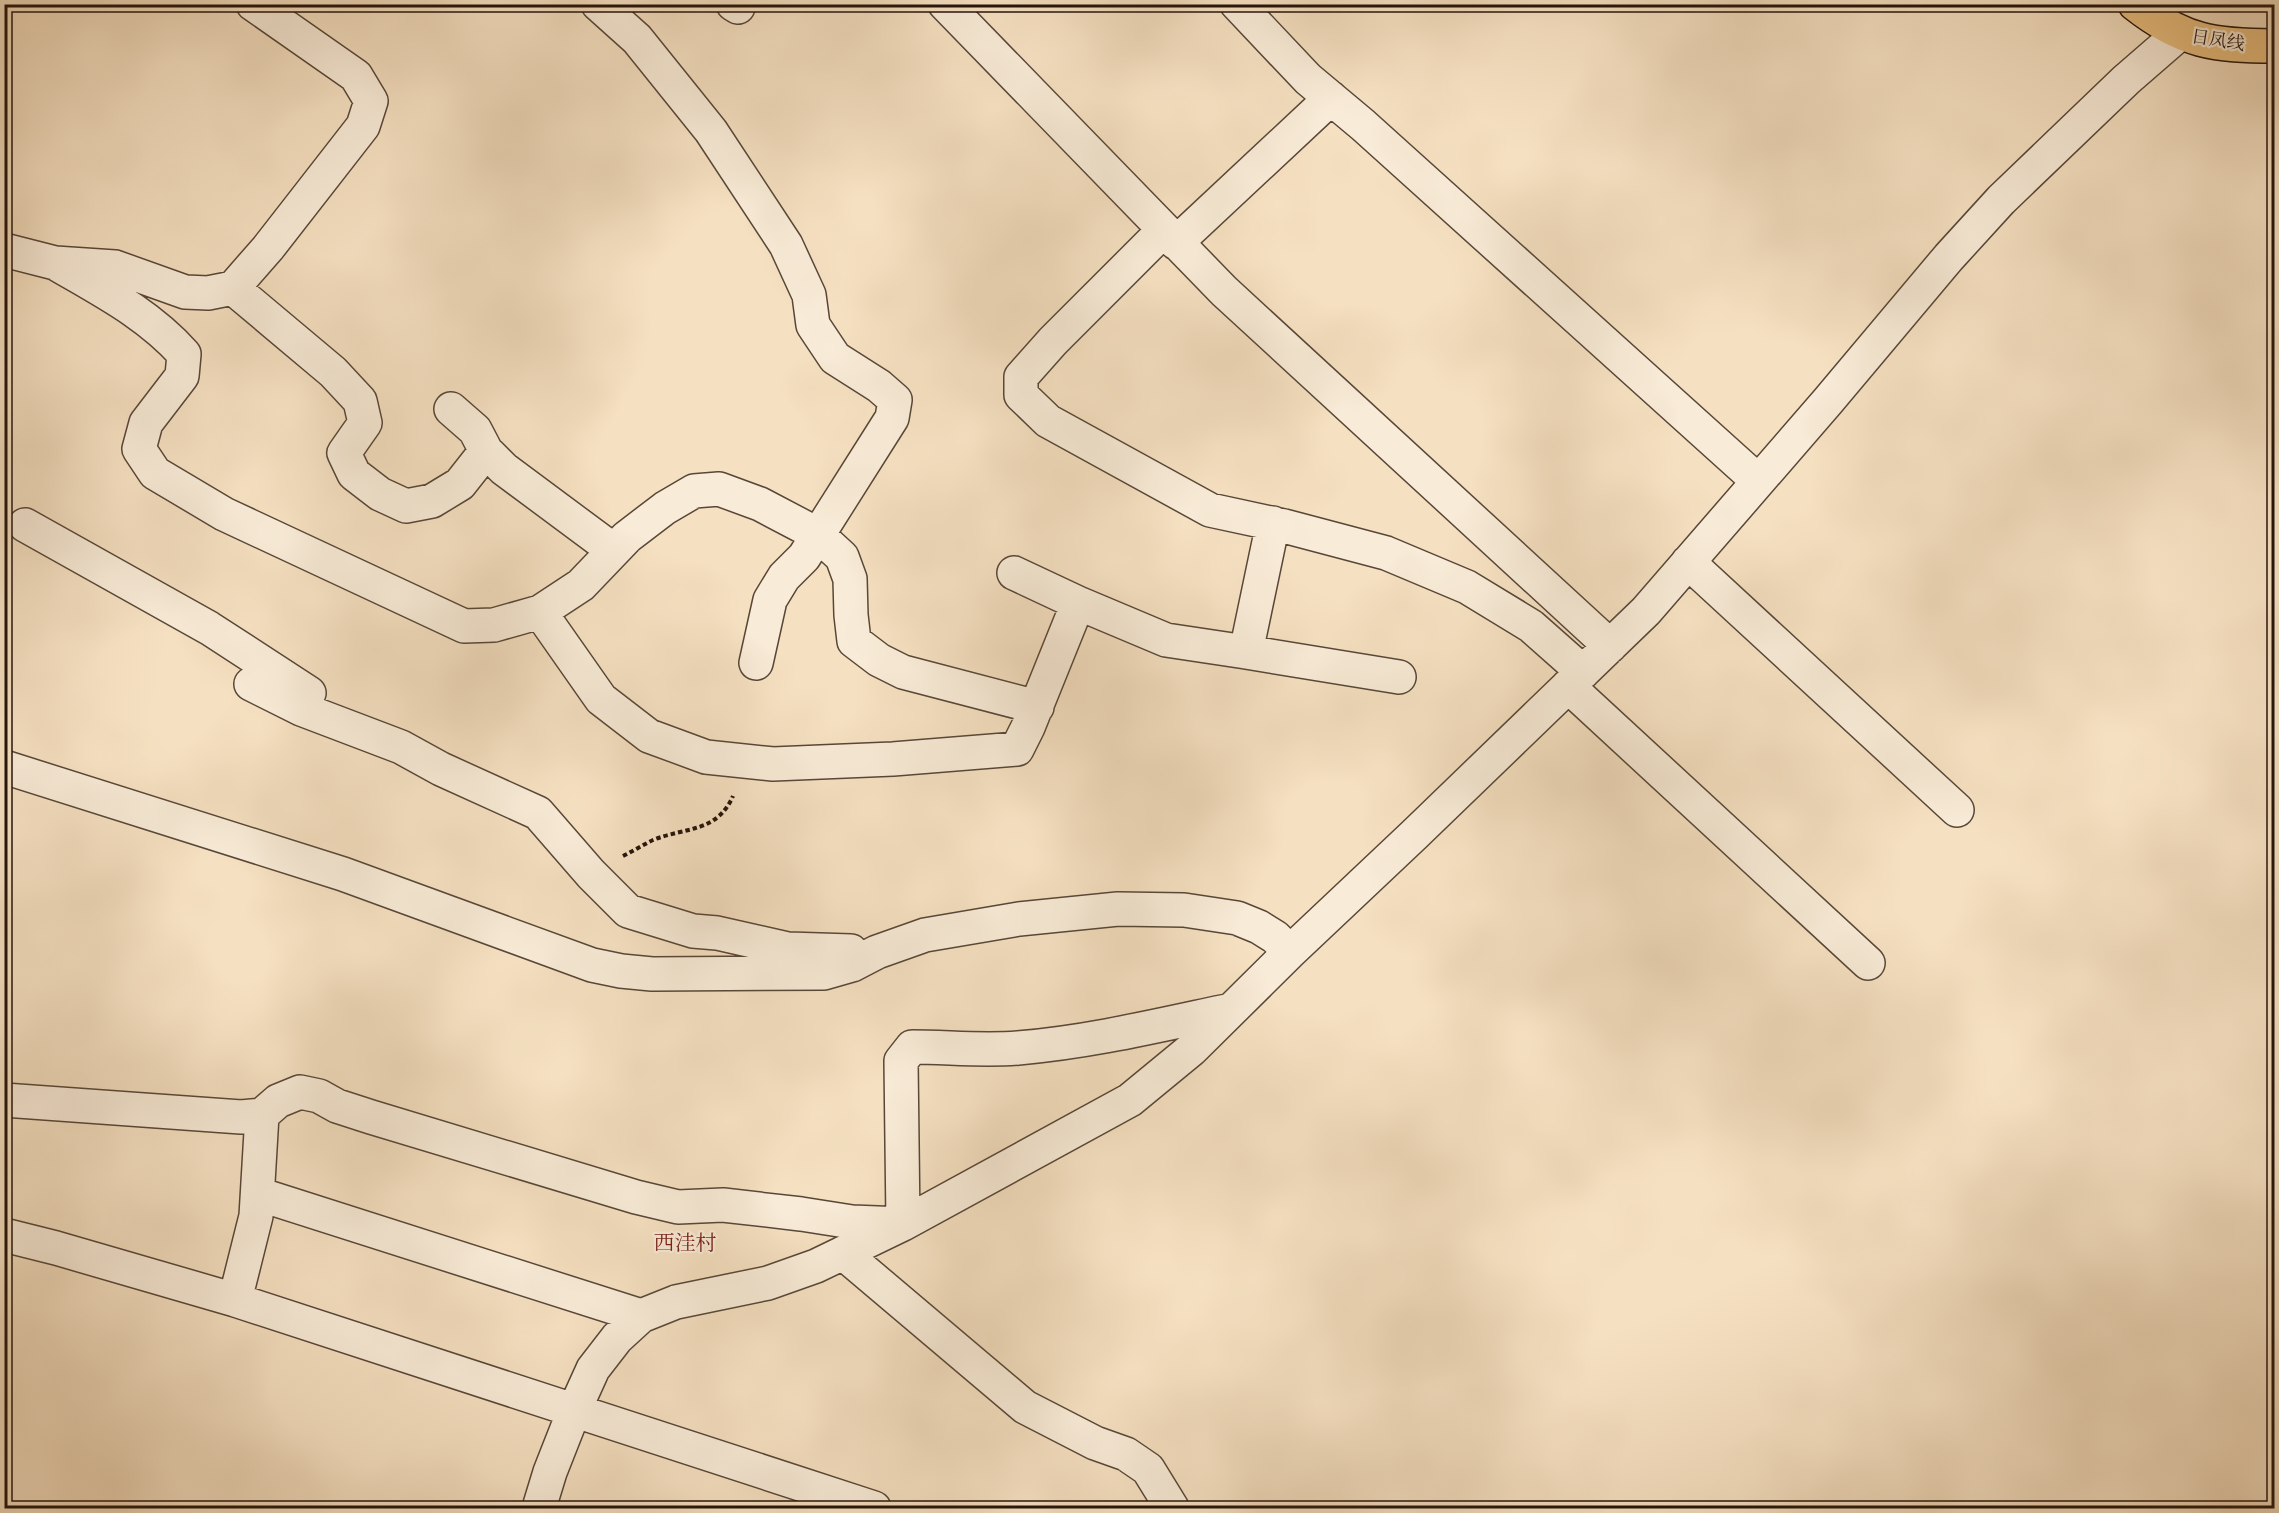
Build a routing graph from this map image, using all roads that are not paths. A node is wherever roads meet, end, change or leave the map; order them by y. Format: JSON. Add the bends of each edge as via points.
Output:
{"nodes":[{"id":1,"x":254,"y":4,"type":"edge"},
{"id":2,"x":598,"y":4,"type":"edge"},
{"id":3,"x":945,"y":4,"type":"edge"},
{"id":4,"x":1237,"y":4,"type":"edge"},
{"id":5,"x":2135,"y":4,"type":"edge"},
{"id":6,"x":2179,"y":34,"type":"junction"},
{"id":7,"x":2274,"y":46,"type":"edge"},
{"id":8,"x":1331,"y":98,"type":"junction"},
{"id":9,"x":1170,"y":236,"type":"junction"},
{"id":10,"x":4,"y":250,"type":"edge"},
{"id":11,"x":54,"y":263,"type":"junction"},
{"id":12,"x":233,"y":288,"type":"junction"},
{"id":13,"x":452,"y":409,"type":"dead end"},
{"id":14,"x":486,"y":452,"type":"junction"},
{"id":15,"x":1758,"y":481,"type":"junction"},
{"id":16,"x":1273,"y":523,"type":"junction"},
{"id":17,"x":25,"y":525,"type":"dead end"},
{"id":18,"x":817,"y":534,"type":"junction"},
{"id":19,"x":614,"y":550,"type":"junction"},
{"id":20,"x":1688,"y":562,"type":"junction"},
{"id":21,"x":1014,"y":573,"type":"dead end"},
{"id":22,"x":1078,"y":603,"type":"junction"},
{"id":23,"x":540,"y":612,"type":"junction"},
{"id":24,"x":1610,"y":646,"type":"junction"},
{"id":25,"x":1246,"y":652,"type":"junction"},
{"id":26,"x":756,"y":663,"type":"dead end"},
{"id":27,"x":1399,"y":677,"type":"dead end"},
{"id":28,"x":1575,"y":679,"type":"junction"},
{"id":29,"x":251,"y":684,"type":"dead end"},
{"id":30,"x":1037,"y":707,"type":"junction"},
{"id":31,"x":356,"y":730,"type":"junction"},
{"id":32,"x":4,"y":767,"type":"edge"},
{"id":33,"x":1957,"y":810,"type":"dead end"},
{"id":34,"x":877,"y":952,"type":"junction"},
{"id":35,"x":1290,"y":952,"type":"junction"},
{"id":36,"x":1868,"y":963,"type":"dead end"},
{"id":37,"x":1231,"y":1011,"type":"junction"},
{"id":38,"x":4,"y":1100,"type":"edge"},
{"id":39,"x":262,"y":1115,"type":"junction"},
{"id":40,"x":258,"y":1194,"type":"junction"},
{"id":41,"x":903,"y":1224,"type":"junction"},
{"id":42,"x":4,"y":1235,"type":"edge"},
{"id":43,"x":843,"y":1253,"type":"junction"},
{"id":44,"x":235,"y":1300,"type":"junction"},
{"id":45,"x":641,"y":1316,"type":"junction"},
{"id":46,"x":574,"y":1411,"type":"junction"},
{"id":47,"x":539,"y":1509,"type":"edge"},
{"id":48,"x":874,"y":1509,"type":"edge"},
{"id":49,"x":1172,"y":1509,"type":"edge"}],
"edges":[{"from":1,"to":12,"type":"street","via":[[356,76],[371,101],[363,126]]},
{"from":2,"to":18,"type":"street","via":[[637,39],[711,131],[786,245],[809,295],[813,325],[836,358],[895,400],[892,418]]},
{"from":3,"to":9,"type":"street"},
{"from":4,"to":8,"type":"street"},
{"from":5,"to":6,"type":"highway","name":"日凤线"},
{"from":6,"to":7,"type":"highway","name":"日凤线","via":[[2208,42]]},
{"from":6,"to":15,"type":"street","via":[[2001,200]]},
{"from":8,"to":9,"type":"street"},
{"from":8,"to":15,"type":"street"},
{"from":9,"to":16,"type":"street","via":[[1053,341],[1022,377],[1021,395],[1048,422],[1210,510]]},
{"from":9,"to":24,"type":"street","via":[[1280,343]]},
{"from":10,"to":11,"type":"street"},
{"from":11,"to":12,"type":"street","via":[[115,267],[185,292]]},
{"from":11,"to":23,"type":"street","via":[[130,307],[164,332],[184,354],[182,376],[147,423],[140,449],[155,473],[224,514],[464,626],[494,625]]},
{"from":12,"to":14,"type":"street","via":[[333,372],[360,401],[365,423],[344,453],[354,474],[380,494],[406,506],[432,501],[460,484]]},
{"from":13,"to":14,"type":"street","via":[[476,430]]},
{"from":14,"to":19,"type":"street"},
{"from":15,"to":20,"type":"street"},
{"from":16,"to":25,"type":"street"},
{"from":16,"to":28,"type":"street","via":[[1386,553],[1467,586],[1531,626]]},
{"from":17,"to":31,"type":"street","via":[[255,657]]},
{"from":18,"to":19,"type":"street","via":[[760,504],[720,489],[694,491],[665,508]]},
{"from":18,"to":26,"type":"street","via":[[770,600]]},
{"from":18,"to":30,"type":"street","via":[[842,557],[850,579],[854,641],[903,672]]},
{"from":19,"to":23,"type":"street","via":[[581,585]]},
{"from":20,"to":24,"type":"street"},
{"from":20,"to":33,"type":"street"},
{"from":21,"to":22,"type":"street"},
{"from":22,"to":25,"type":"street","via":[[1166,640]]},
{"from":22,"to":30,"type":"street"},
{"from":23,"to":30,"type":"street","via":[[602,699],[649,736],[706,757],[774,764],[1017,749]]},
{"from":24,"to":28,"type":"street"},
{"from":25,"to":27,"type":"street"},
{"from":28,"to":35,"type":"street"},
{"from":28,"to":36,"type":"street"},
{"from":29,"to":31,"type":"street"},
{"from":31,"to":34,"type":"street","via":[[401,747],[538,813],[628,911],[693,931],[788,949]]},
{"from":32,"to":34,"type":"street","via":[[343,874],[592,965],[621,971],[712,975],[824,973]]},
{"from":34,"to":35,"type":"street","via":[[926,935],[959,929],[1118,909],[1184,910],[1237,918],[1275,937]]},
{"from":35,"to":37,"type":"street"},
{"from":37,"to":41,"type":"street","via":[[1130,1100]]},
{"from":37,"to":41,"type":"street","via":[[1114,1035],[1017,1048],[912,1047],[901,1061]]},
{"from":38,"to":39,"type":"street","via":[[240,1117]]},
{"from":39,"to":40,"type":"street"},
{"from":39,"to":41,"type":"street","via":[[278,1101],[300,1092],[371,1117],[678,1207],[723,1205],[852,1222]]},
{"from":40,"to":44,"type":"street"},
{"from":40,"to":45,"type":"street"},
{"from":41,"to":43,"type":"street"},
{"from":42,"to":44,"type":"street"},
{"from":43,"to":45,"type":"street","via":[[768,1283],[676,1302]]},
{"from":43,"to":49,"type":"street","via":[[1025,1407],[1095,1443],[1126,1454],[1148,1469]]},
{"from":44,"to":46,"type":"street"},
{"from":45,"to":46,"type":"street","via":[[617,1338],[594,1369]]},
{"from":46,"to":47,"type":"street"},
{"from":46,"to":48,"type":"street"}]}
